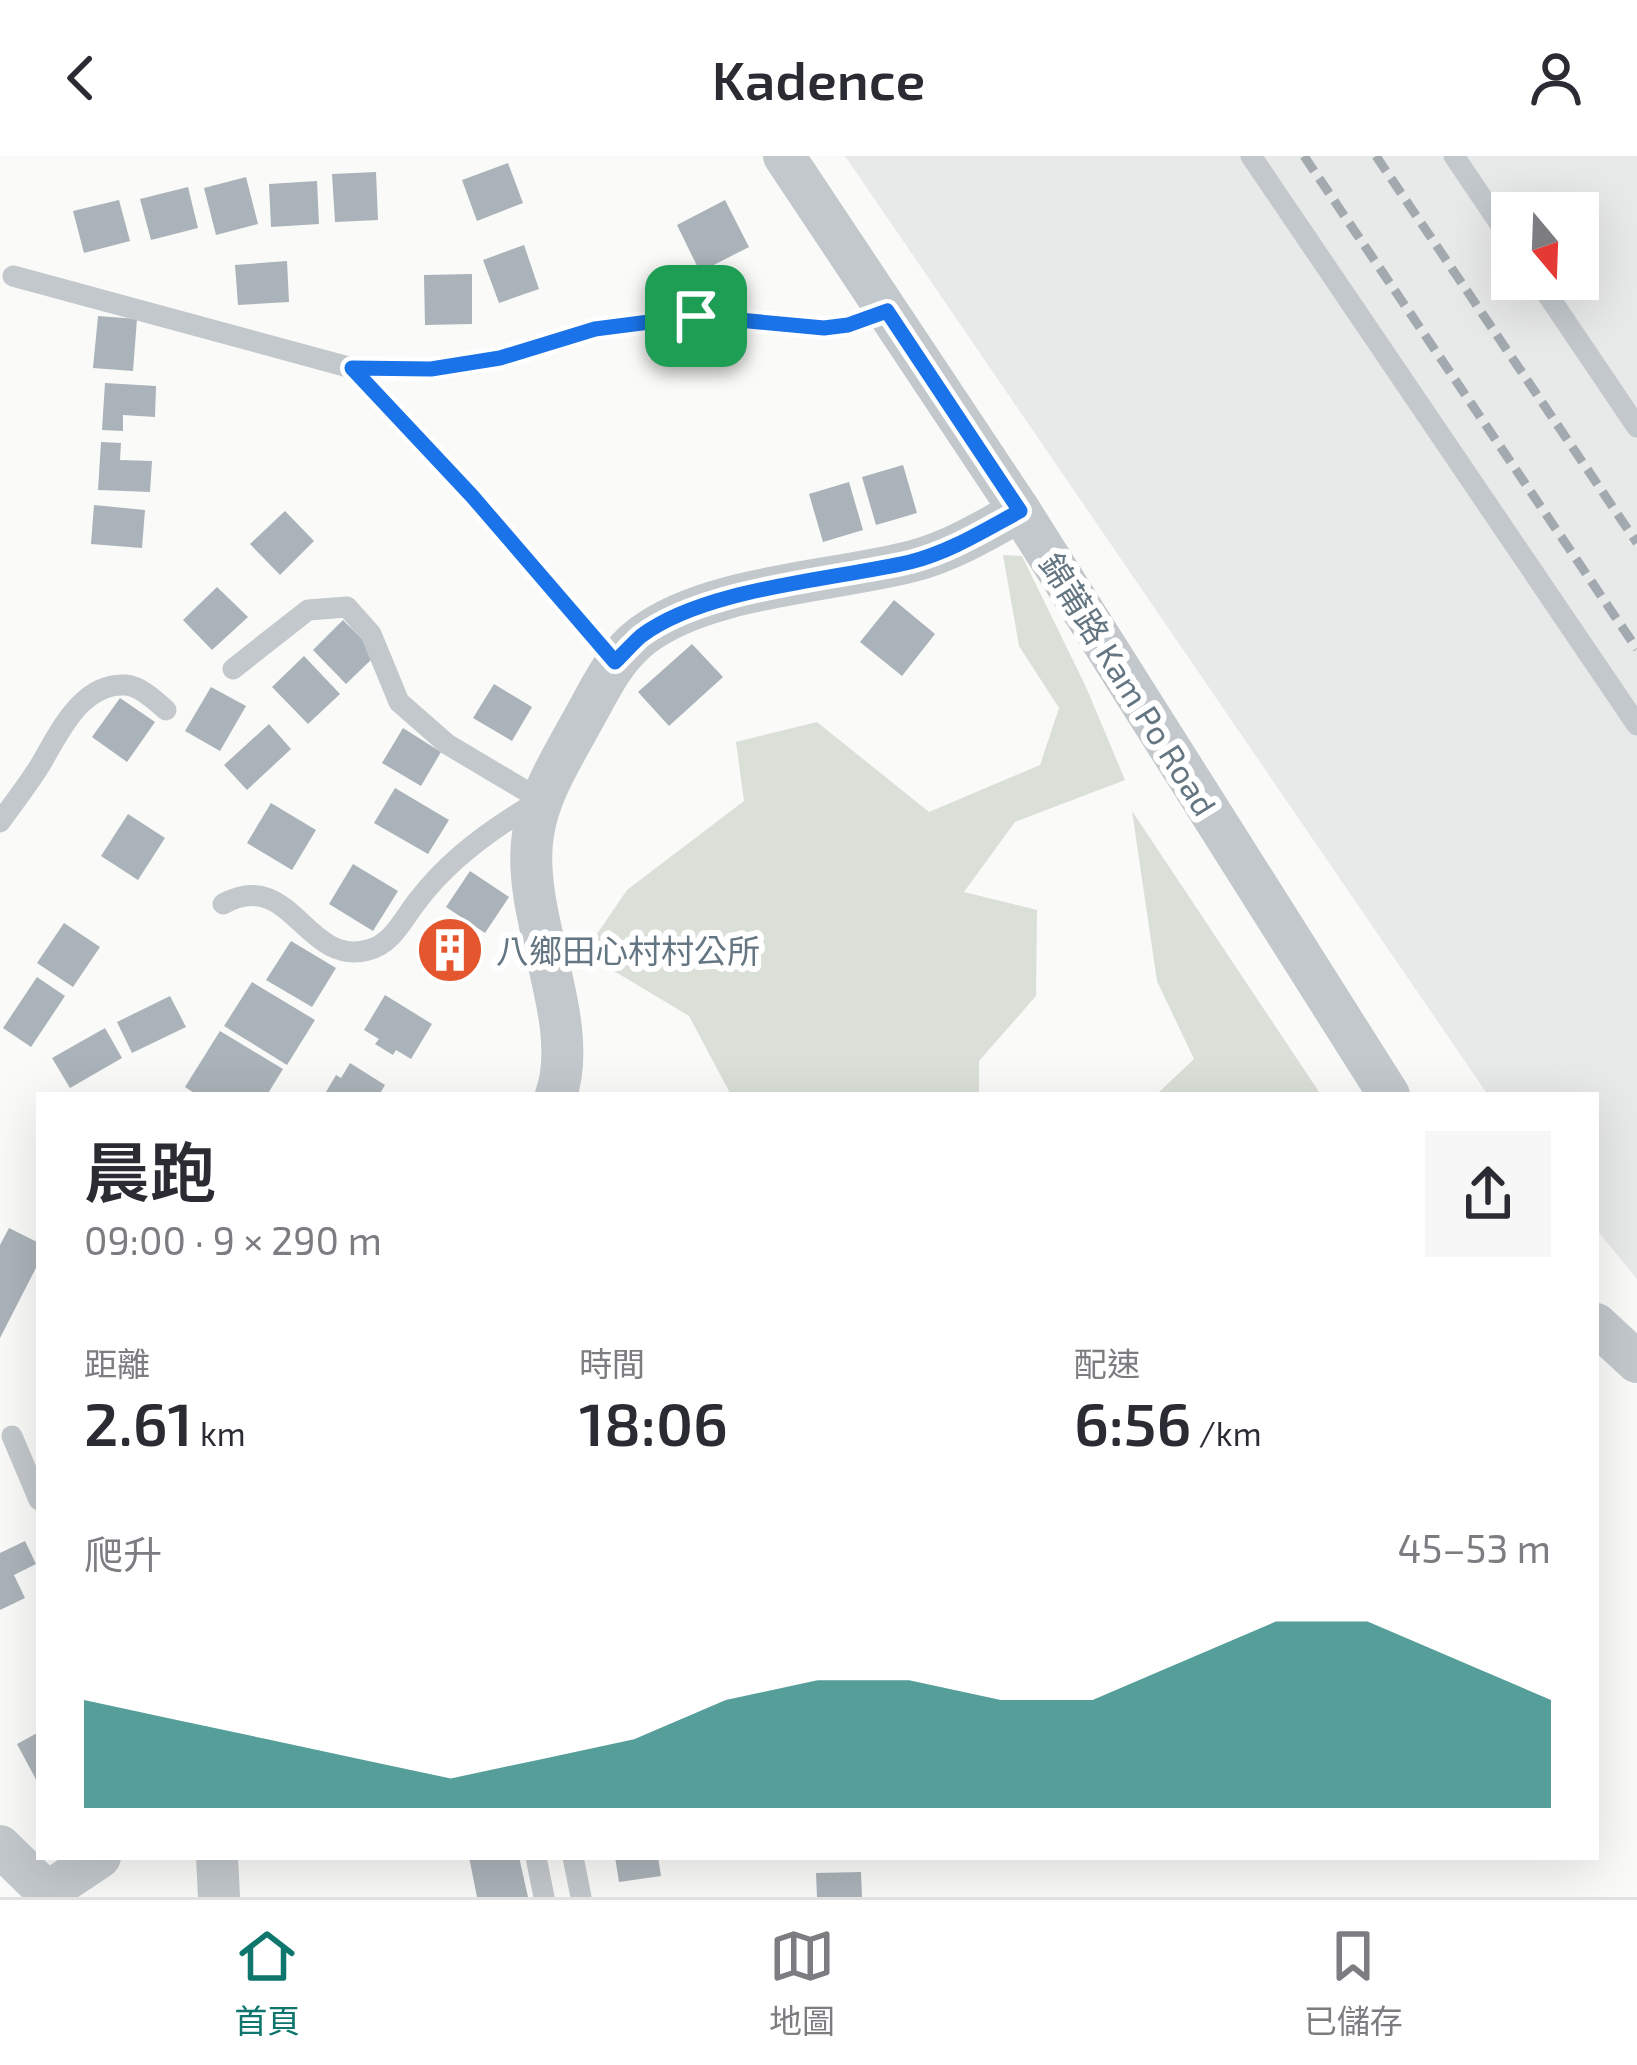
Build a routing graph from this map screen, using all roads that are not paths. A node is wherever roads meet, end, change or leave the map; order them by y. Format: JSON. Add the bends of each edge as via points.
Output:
{"nodes":[{"id":1,"x":784,"y":156,"type":"edge"},
{"id":2,"x":1251,"y":156,"type":"edge"},
{"id":3,"x":1454,"y":156,"type":"edge"},
{"id":4,"x":1491,"y":211,"type":"edge"},
{"id":5,"x":13,"y":276,"type":"dead end"},
{"id":6,"x":1551,"y":300,"type":"edge"},
{"id":7,"x":887,"y":311,"type":"junction"},
{"id":8,"x":352,"y":368,"type":"junction"},
{"id":9,"x":1637,"y":427,"type":"edge"},
{"id":10,"x":1020,"y":511,"type":"junction"},
{"id":11,"x":615,"y":662,"type":"junction"},
{"id":12,"x":233,"y":669,"type":"dead end"},
{"id":13,"x":166,"y":710,"type":"dead end"},
{"id":14,"x":1637,"y":725,"type":"edge"},
{"id":15,"x":541,"y":800,"type":"junction"},
{"id":16,"x":0,"y":822,"type":"edge"},
{"id":17,"x":223,"y":904,"type":"dead end"},
{"id":18,"x":556,"y":1092,"type":"edge"},
{"id":19,"x":1387,"y":1092,"type":"edge"},
{"id":20,"x":1599,"y":1327,"type":"edge"},
{"id":21,"x":1637,"y":1362,"type":"edge"},
{"id":22,"x":12,"y":1436,"type":"dead end"},
{"id":23,"x":36,"y":1493,"type":"edge"},
{"id":24,"x":0,"y":1846,"type":"edge"},
{"id":25,"x":96,"y":1860,"type":"edge"},
{"id":26,"x":218,"y":1860,"type":"edge"},
{"id":27,"x":537,"y":1860,"type":"edge"},
{"id":28,"x":574,"y":1860,"type":"edge"},
{"id":29,"x":50,"y":1894,"type":"edge"},
{"id":30,"x":219,"y":1897,"type":"edge"},
{"id":31,"x":544,"y":1897,"type":"edge"},
{"id":32,"x":581,"y":1897,"type":"edge"}],
"edges":[{"from":1,"to":7,"type":"street","name":"錦莆路 Kam Po Road"},
{"from":2,"to":14,"type":"lane"},
{"from":3,"to":4,"type":"lane"},
{"from":5,"to":8,"type":"lane"},
{"from":6,"to":9,"type":"lane"},
{"from":7,"to":8,"type":"lane","via":[[824,328],[696,316],[595,329],[431,369]]},
{"from":7,"to":10,"type":"street","name":"錦莆路 Kam Po Road"},
{"from":8,"to":11,"type":"lane"},
{"from":10,"to":11,"type":"street","via":[[914,561],[677,615]]},
{"from":10,"to":19,"type":"street","name":"錦莆路 Kam Po Road"},
{"from":11,"to":15,"type":"street"},
{"from":12,"to":15,"type":"lane","via":[[308,610],[347,608],[371,634],[399,702],[447,743]]},
{"from":13,"to":16,"type":"lane","via":[[127,684],[99,691],[68,717]]},
{"from":15,"to":17,"type":"lane","via":[[445,868],[396,933],[370,950],[324,945],[275,899],[241,895]]},
{"from":15,"to":18,"type":"street","via":[[532,874],[562,1047]]},
{"from":20,"to":21,"type":"street"},
{"from":22,"to":23,"type":"lane"},
{"from":24,"to":29,"type":"street"},
{"from":25,"to":29,"type":"street"},
{"from":26,"to":30,"type":"street"},
{"from":27,"to":31,"type":"lane"},
{"from":28,"to":32,"type":"lane"}]}
